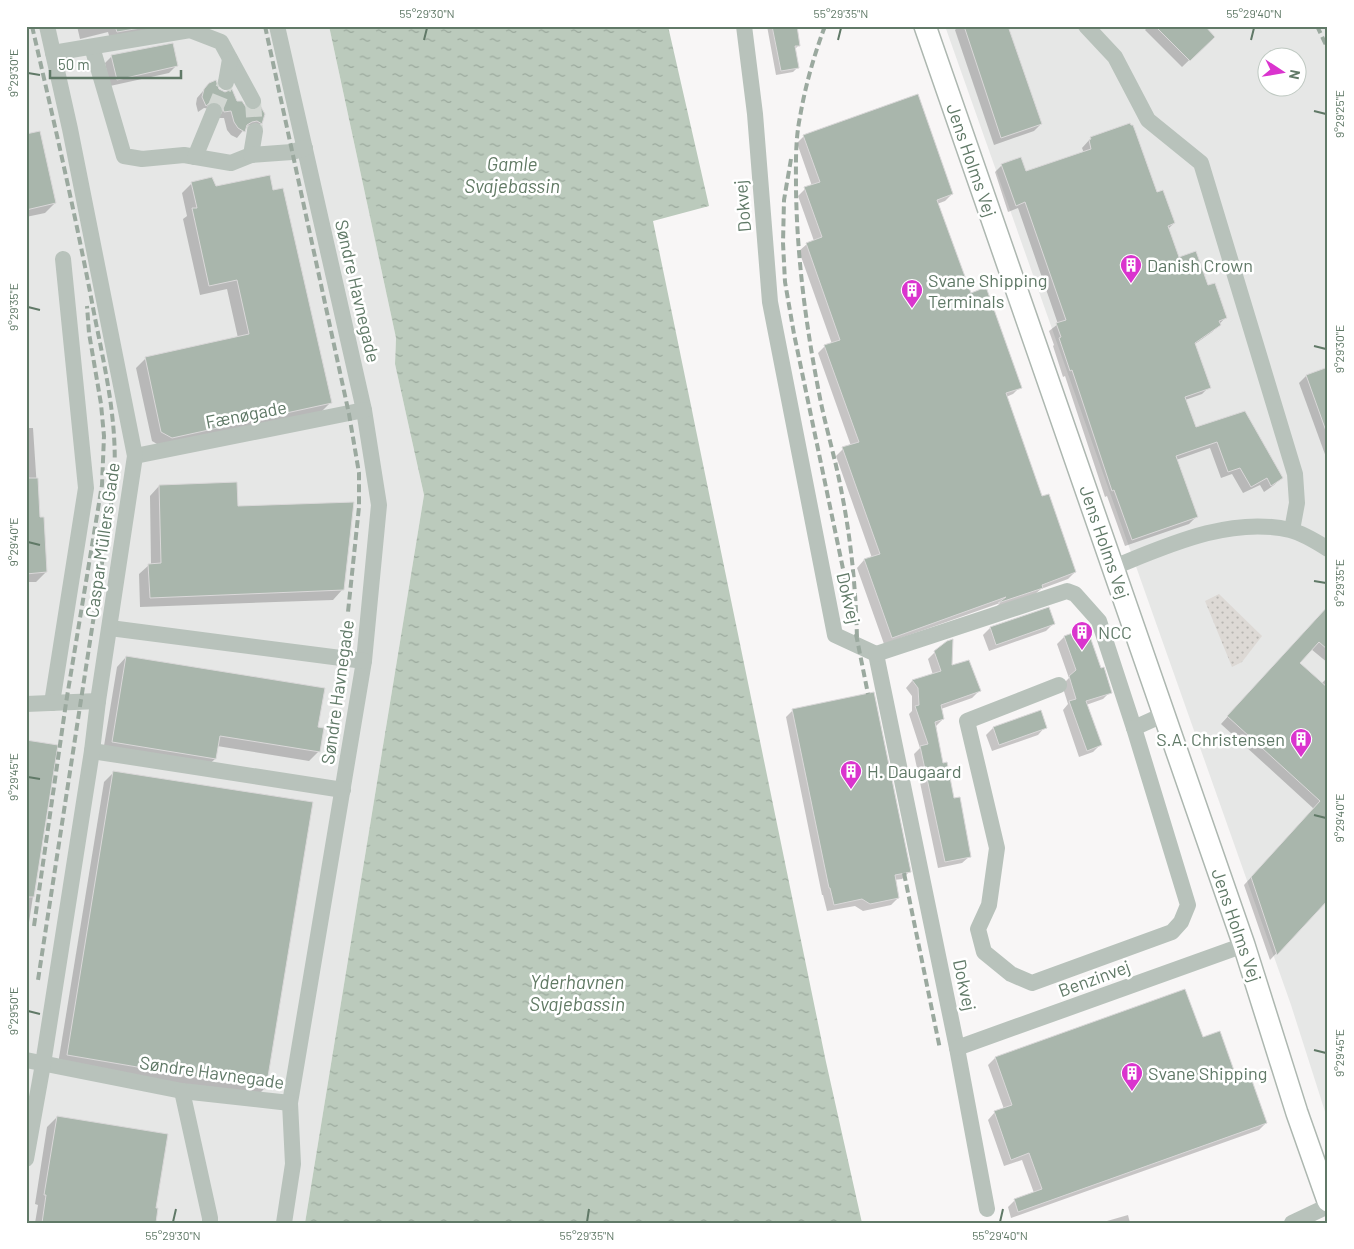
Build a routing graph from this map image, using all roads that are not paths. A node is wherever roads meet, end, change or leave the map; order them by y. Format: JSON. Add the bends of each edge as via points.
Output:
{"nodes":[{"id":1,"x":47,"y":26,"type":"edge"},
{"id":2,"x":277,"y":26,"type":"edge"},
{"id":3,"x":744,"y":26,"type":"edge"},
{"id":4,"x":926,"y":26,"type":"edge"},
{"id":5,"x":1086,"y":26,"type":"edge"},
{"id":6,"x":92,"y":47,"type":"junction"},
{"id":7,"x":53,"y":53,"type":"junction"},
{"id":8,"x":230,"y":59,"type":"junction"},
{"id":9,"x":226,"y":82,"type":"tunnel mouth"},
{"id":10,"x":253,"y":101,"type":"tunnel mouth"},
{"id":11,"x":214,"y":111,"type":"tunnel mouth"},
{"id":12,"x":255,"y":131,"type":"tunnel mouth"},
{"id":13,"x":305,"y":148,"type":"junction"},
{"id":14,"x":251,"y":155,"type":"junction"},
{"id":15,"x":195,"y":157,"type":"junction"},
{"id":16,"x":63,"y":259,"type":"dead end"},
{"id":17,"x":364,"y":410,"type":"junction"},
{"id":18,"x":135,"y":456,"type":"junction"},
{"id":19,"x":1292,"y":530,"type":"junction"},
{"id":20,"x":1328,"y":549,"type":"edge"},
{"id":21,"x":1114,"y":567,"type":"junction"},
{"id":22,"x":110,"y":628,"type":"junction"},
{"id":23,"x":876,"y":654,"type":"junction"},
{"id":24,"x":364,"y":661,"type":"junction"},
{"id":25,"x":1059,"y":685,"type":"dead end"},
{"id":26,"x":98,"y":702,"type":"junction"},
{"id":27,"x":52,"y":703,"type":"junction"},
{"id":28,"x":26,"y":704,"type":"edge"},
{"id":29,"x":1165,"y":714,"type":"junction"},
{"id":30,"x":1134,"y":728,"type":"junction"},
{"id":31,"x":92,"y":751,"type":"junction"},
{"id":32,"x":344,"y":790,"type":"junction"},
{"id":33,"x":1244,"y":944,"type":"junction"},
{"id":34,"x":957,"y":1048,"type":"junction"},
{"id":35,"x":26,"y":1060,"type":"edge"},
{"id":36,"x":43,"y":1064,"type":"junction"},
{"id":37,"x":182,"y":1091,"type":"junction"},
{"id":38,"x":290,"y":1103,"type":"junction"},
{"id":39,"x":26,"y":1159,"type":"edge"},
{"id":40,"x":1328,"y":1201,"type":"edge"},
{"id":41,"x":1328,"y":1206,"type":"edge"},
{"id":42,"x":987,"y":1209,"type":"dead end"},
{"id":43,"x":210,"y":1223,"type":"edge"},
{"id":44,"x":284,"y":1223,"type":"edge"},
{"id":45,"x":1292,"y":1223,"type":"edge"}],
"edges":[{"from":1,"to":7,"type":"street","name":"Caspar Müllers Gade"},
{"from":2,"to":13,"type":"street","name":"Søndre Havnegade"},
{"from":3,"to":23,"type":"street","name":"Dokvej","via":[[755,114],[770,302],[835,635]]},
{"from":4,"to":21,"type":"main road","name":"Jens Holms Vej"},
{"from":5,"to":19,"type":"street","via":[[1115,56],[1148,120],[1201,163],[1295,474],[1297,503]]},
{"from":6,"to":7,"type":"street"},
{"from":6,"to":8,"type":"street","via":[[190,30],[221,42]]},
{"from":6,"to":15,"type":"street","via":[[124,156],[142,159]]},
{"from":7,"to":18,"type":"street","name":"Caspar Müllers Gade"},
{"from":8,"to":9,"type":"street"},
{"from":8,"to":10,"type":"street"},
{"from":11,"to":15,"type":"street"},
{"from":12,"to":14,"type":"street"},
{"from":13,"to":14,"type":"street"},
{"from":13,"to":17,"type":"street","name":"Søndre Havnegade"},
{"from":14,"to":15,"type":"street","via":[[231,163]]},
{"from":16,"to":27,"type":"street","via":[[86,488]]},
{"from":17,"to":18,"type":"street","name":"Fænøgade"},
{"from":17,"to":24,"type":"street","name":"Søndre Havnegade","via":[[379,505]]},
{"from":18,"to":22,"type":"street","name":"Caspar Müllers Gade"},
{"from":19,"to":20,"type":"street"},
{"from":19,"to":21,"type":"street","via":[[1259,526],[1226,529],[1184,540]]},
{"from":21,"to":29,"type":"main road","name":"Jens Holms Vej"},
{"from":22,"to":24,"type":"street"},
{"from":22,"to":26,"type":"street","name":"Caspar Müllers Gade"},
{"from":23,"to":30,"type":"street","via":[[1067,591],[1075,594],[1099,621]]},
{"from":23,"to":34,"type":"street","name":"Dokvej"},
{"from":24,"to":32,"type":"street","name":"Søndre Havnegade"},
{"from":25,"to":30,"type":"street","via":[[967,722],[997,848],[989,906],[978,929],[984,952],[1011,974],[1032,983],[1172,932],[1182,922],[1188,905]]},
{"from":26,"to":27,"type":"street"},
{"from":26,"to":31,"type":"street","name":"Caspar Müllers Gade"},
{"from":27,"to":28,"type":"street"},
{"from":29,"to":30,"type":"street"},
{"from":29,"to":33,"type":"main road","name":"Jens Holms Vej"},
{"from":31,"to":32,"type":"street"},
{"from":31,"to":36,"type":"street","name":"Caspar Müllers Gade"},
{"from":32,"to":38,"type":"street","name":"Søndre Havnegade"},
{"from":33,"to":34,"type":"street","name":"Benzinvej"},
{"from":33,"to":40,"type":"main road","name":"Jens Holms Vej"},
{"from":34,"to":42,"type":"street","name":"Dokvej"},
{"from":35,"to":36,"type":"street","name":"Søndre Havnegade"},
{"from":36,"to":37,"type":"street","name":"Søndre Havnegade"},
{"from":36,"to":39,"type":"street","name":"Caspar Müllers Gade"},
{"from":37,"to":38,"type":"street","name":"Søndre Havnegade"},
{"from":37,"to":43,"type":"street"},
{"from":38,"to":44,"type":"street","via":[[293,1164]]},
{"from":41,"to":45,"type":"street"}]}
